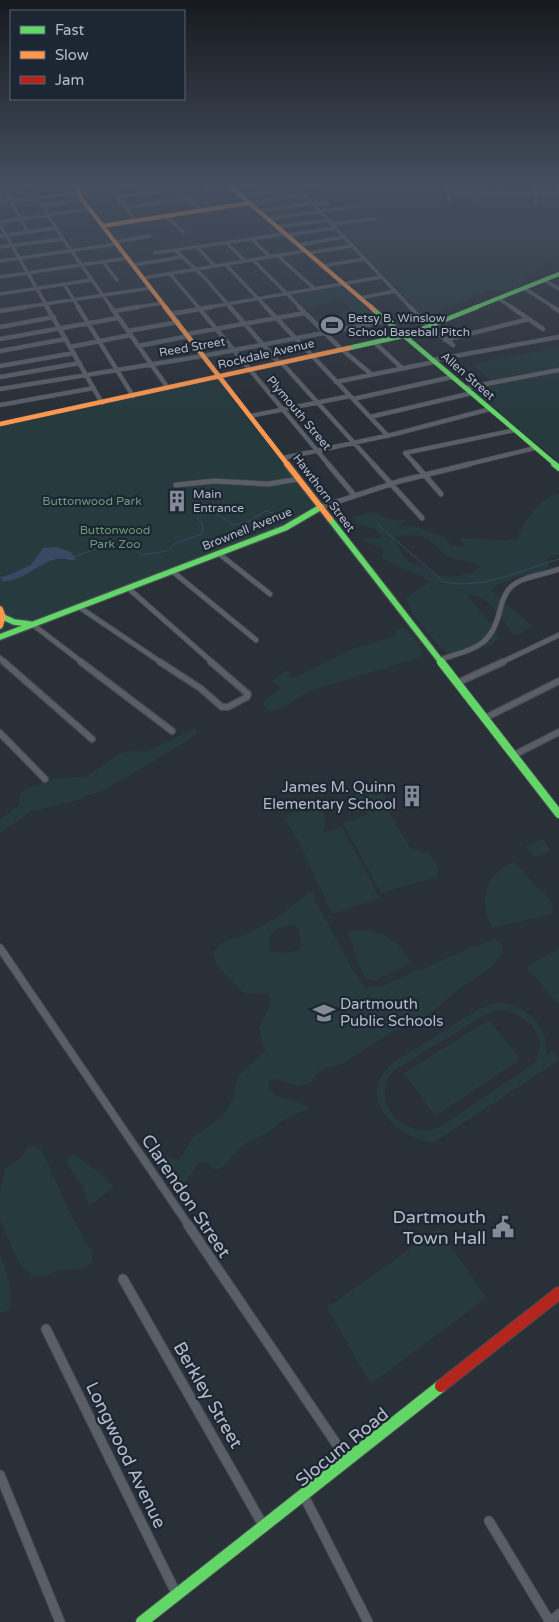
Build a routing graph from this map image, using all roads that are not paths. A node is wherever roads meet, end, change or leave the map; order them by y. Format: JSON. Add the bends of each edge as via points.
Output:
{"nodes":[{"id":1,"x":19,"y":258,"type":"edge"},
{"id":2,"x":128,"y":258,"type":"edge"},
{"id":3,"x":364,"y":258,"type":"edge"},
{"id":4,"x":15,"y":259,"type":"edge"},
{"id":5,"x":76,"y":259,"type":"edge"},
{"id":6,"x":124,"y":259,"type":"edge"},
{"id":7,"x":177,"y":259,"type":"edge"},
{"id":8,"x":183,"y":259,"type":"edge"},
{"id":9,"x":208,"y":259,"type":"edge"},
{"id":10,"x":243,"y":259,"type":"edge"},
{"id":11,"x":260,"y":259,"type":"edge"},
{"id":12,"x":281,"y":259,"type":"edge"},
{"id":13,"x":314,"y":259,"type":"edge"},
{"id":14,"x":360,"y":259,"type":"edge"},
{"id":15,"x":253,"y":260,"type":"junction"},
{"id":16,"x":0,"y":261,"type":"edge"},
{"id":17,"x":245,"y":261,"type":"junction"},
{"id":18,"x":103,"y":262,"type":"junction"},
{"id":19,"x":226,"y":264,"type":"junction"},
{"id":20,"x":81,"y":265,"type":"junction"},
{"id":21,"x":133,"y":265,"type":"junction"},
{"id":22,"x":215,"y":266,"type":"junction"},
{"id":23,"x":322,"y":266,"type":"junction"},
{"id":24,"x":195,"y":270,"type":"junction"},
{"id":25,"x":28,"y":273,"type":"junction"},
{"id":26,"x":170,"y":274,"type":"junction"},
{"id":27,"x":559,"y":274,"type":"edge"},
{"id":28,"x":0,"y":277,"type":"edge"},
{"id":29,"x":382,"y":277,"type":"junction"},
{"id":30,"x":143,"y":278,"type":"junction"},
{"id":31,"x":91,"y":280,"type":"junction"},
{"id":32,"x":116,"y":280,"type":"dead end"},
{"id":33,"x":544,"y":280,"type":"junction"},
{"id":34,"x":64,"y":284,"type":"junction"},
{"id":35,"x":344,"y":284,"type":"junction"},
{"id":36,"x":36,"y":288,"type":"junction"},
{"id":37,"x":151,"y":288,"type":"junction"},
{"id":38,"x":524,"y":288,"type":"junction"},
{"id":39,"x":315,"y":289,"type":"junction"},
{"id":40,"x":559,"y":289,"type":"edge"},
{"id":41,"x":396,"y":291,"type":"junction"},
{"id":42,"x":0,"y":294,"type":"edge"},
{"id":43,"x":287,"y":294,"type":"junction"},
{"id":44,"x":102,"y":295,"type":"junction"},
{"id":45,"x":360,"y":298,"type":"junction"},
{"id":46,"x":499,"y":299,"type":"junction"},
{"id":47,"x":73,"y":300,"type":"junction"},
{"id":48,"x":259,"y":300,"type":"junction"},
{"id":49,"x":45,"y":303,"type":"junction"},
{"id":50,"x":163,"y":303,"type":"junction"},
{"id":51,"x":228,"y":305,"type":"junction"},
{"id":52,"x":200,"y":310,"type":"junction"},
{"id":53,"x":0,"y":311,"type":"edge"},
{"id":54,"x":114,"y":311,"type":"junction"},
{"id":55,"x":559,"y":311,"type":"edge"},
{"id":56,"x":305,"y":313,"type":"junction"},
{"id":57,"x":172,"y":314,"type":"junction"},
{"id":58,"x":54,"y":318,"type":"junction"},
{"id":59,"x":118,"y":318,"type":"junction"},
{"id":60,"x":276,"y":318,"type":"junction"},
{"id":61,"x":529,"y":319,"type":"junction"},
{"id":62,"x":387,"y":321,"type":"junction"},
{"id":63,"x":178,"y":322,"type":"junction"},
{"id":64,"x":88,"y":323,"type":"junction"},
{"id":65,"x":245,"y":324,"type":"junction"},
{"id":66,"x":0,"y":327,"type":"edge"},
{"id":67,"x":430,"y":327,"type":"junction"},
{"id":68,"x":60,"y":328,"type":"junction"},
{"id":69,"x":216,"y":329,"type":"junction"},
{"id":70,"x":543,"y":329,"type":"dead end"},
{"id":71,"x":130,"y":333,"type":"junction"},
{"id":72,"x":325,"y":333,"type":"junction"},
{"id":73,"x":188,"y":335,"type":"junction"},
{"id":74,"x":403,"y":335,"type":"junction"},
{"id":75,"x":559,"y":337,"type":"edge"},
{"id":76,"x":0,"y":338,"type":"edge"},
{"id":77,"x":66,"y":339,"type":"junction"},
{"id":78,"x":296,"y":339,"type":"junction"},
{"id":79,"x":445,"y":340,"type":"junction"},
{"id":80,"x":100,"y":341,"type":"junction"},
{"id":81,"x":374,"y":342,"type":"junction"},
{"id":82,"x":263,"y":345,"type":"junction"},
{"id":83,"x":453,"y":345,"type":"dead end"},
{"id":84,"x":138,"y":346,"type":"junction"},
{"id":85,"x":70,"y":347,"type":"junction"},
{"id":86,"x":342,"y":349,"type":"junction"},
{"id":87,"x":234,"y":350,"type":"junction"},
{"id":88,"x":0,"y":351,"type":"edge"},
{"id":89,"x":74,"y":353,"type":"junction"},
{"id":90,"x":312,"y":355,"type":"junction"},
{"id":91,"x":204,"y":356,"type":"junction"},
{"id":92,"x":434,"y":361,"type":"junction"},
{"id":93,"x":280,"y":362,"type":"junction"},
{"id":94,"x":80,"y":363,"type":"junction"},
{"id":95,"x":151,"y":365,"type":"junction"},
{"id":96,"x":0,"y":366,"type":"edge"},
{"id":97,"x":402,"y":368,"type":"junction"},
{"id":98,"x":250,"y":369,"type":"junction"},
{"id":99,"x":117,"y":370,"type":"junction"},
{"id":100,"x":559,"y":370,"type":"edge"},
{"id":101,"x":371,"y":374,"type":"junction"},
{"id":102,"x":87,"y":375,"type":"junction"},
{"id":103,"x":219,"y":376,"type":"junction"},
{"id":104,"x":0,"y":377,"type":"edge"},
{"id":105,"x":452,"y":377,"type":"junction"},
{"id":106,"x":336,"y":382,"type":"junction"},
{"id":107,"x":94,"y":388,"type":"junction"},
{"id":108,"x":168,"y":388,"type":"junction"},
{"id":109,"x":0,"y":389,"type":"edge"},
{"id":110,"x":468,"y":391,"type":"junction"},
{"id":111,"x":133,"y":396,"type":"junction"},
{"id":112,"x":351,"y":397,"type":"junction"},
{"id":113,"x":317,"y":402,"type":"junction"},
{"id":114,"x":102,"y":403,"type":"junction"},
{"id":115,"x":0,"y":405,"type":"edge"},
{"id":116,"x":284,"y":409,"type":"junction"},
{"id":117,"x":490,"y":410,"type":"junction"},
{"id":118,"x":250,"y":416,"type":"junction"},
{"id":119,"x":370,"y":417,"type":"junction"},
{"id":120,"x":0,"y":424,"type":"edge"},
{"id":121,"x":515,"y":430,"type":"junction"},
{"id":122,"x":388,"y":436,"type":"junction"},
{"id":123,"x":353,"y":443,"type":"junction"},
{"id":124,"x":535,"y":448,"type":"junction"},
{"id":125,"x":318,"y":451,"type":"junction"},
{"id":126,"x":284,"y":458,"type":"junction"},
{"id":127,"x":559,"y":468,"type":"edge"},
{"id":128,"x":424,"y":475,"type":"junction"},
{"id":129,"x":300,"y":479,"type":"junction"},
{"id":130,"x":390,"y":484,"type":"junction"},
{"id":131,"x":176,"y":485,"type":"dead end"},
{"id":132,"x":441,"y":494,"type":"dead end"},
{"id":133,"x":355,"y":496,"type":"junction"},
{"id":134,"x":321,"y":507,"type":"junction"},
{"id":135,"x":308,"y":516,"type":"junction"},
{"id":136,"x":422,"y":518,"type":"dead end"},
{"id":137,"x":329,"y":519,"type":"junction"},
{"id":138,"x":218,"y":553,"type":"junction"},
{"id":139,"x":559,"y":569,"type":"edge"},
{"id":140,"x":172,"y":571,"type":"junction"},
{"id":141,"x":128,"y":588,"type":"junction"},
{"id":142,"x":270,"y":594,"type":"dead end"},
{"id":143,"x":78,"y":606,"type":"junction"},
{"id":144,"x":1,"y":613,"type":"edge"},
{"id":145,"x":32,"y":624,"type":"junction"},
{"id":146,"x":0,"y":626,"type":"edge"},
{"id":147,"x":559,"y":635,"type":"edge"},
{"id":148,"x":0,"y":637,"type":"edge"},
{"id":149,"x":256,"y":640,"type":"dead end"},
{"id":150,"x":0,"y":658,"type":"edge"},
{"id":151,"x":439,"y":660,"type":"junction"},
{"id":152,"x":559,"y":681,"type":"edge"},
{"id":153,"x":457,"y":683,"type":"junction"},
{"id":154,"x":484,"y":718,"type":"junction"},
{"id":155,"x":172,"y":732,"type":"dead end"},
{"id":156,"x":559,"y":732,"type":"edge"},
{"id":157,"x":0,"y":733,"type":"edge"},
{"id":158,"x":92,"y":739,"type":"dead end"},
{"id":159,"x":514,"y":755,"type":"junction"},
{"id":160,"x":44,"y":779,"type":"dead end"},
{"id":161,"x":559,"y":814,"type":"edge"},
{"id":162,"x":0,"y":948,"type":"edge"},
{"id":163,"x":123,"y":1280,"type":"dead end"},
{"id":164,"x":559,"y":1293,"type":"edge"},
{"id":165,"x":46,"y":1329,"type":"dead end"},
{"id":166,"x":348,"y":1461,"type":"junction"},
{"id":167,"x":0,"y":1475,"type":"edge"},
{"id":168,"x":304,"y":1496,"type":"junction"},
{"id":169,"x":489,"y":1521,"type":"dead end"},
{"id":170,"x":264,"y":1526,"type":"junction"},
{"id":171,"x":177,"y":1595,"type":"junction"},
{"id":172,"x":559,"y":1614,"type":"edge"},
{"id":173,"x":60,"y":1622,"type":"edge"},
{"id":174,"x":142,"y":1622,"type":"edge"},
{"id":175,"x":368,"y":1622,"type":"edge"},
{"id":176,"x":550,"y":1622,"type":"edge"}],
"edges":[{"from":1,"to":25,"type":"street"},
{"from":2,"to":21,"type":"main road","name":"Hawthorn Street"},
{"from":3,"to":29,"type":"street"},
{"from":4,"to":16,"type":"street"},
{"from":5,"to":20,"type":"street"},
{"from":6,"to":18,"type":"street"},
{"from":7,"to":21,"type":"street"},
{"from":8,"to":24,"type":"street"},
{"from":9,"to":22,"type":"street"},
{"from":10,"to":17,"type":"street"},
{"from":11,"to":15,"type":"street"},
{"from":12,"to":39,"type":"street"},
{"from":13,"to":23,"type":"main road","name":"Allen Street"},
{"from":14,"to":23,"type":"street"},
{"from":15,"to":17,"type":"street"},
{"from":15,"to":43,"type":"street"},
{"from":17,"to":19,"type":"street"},
{"from":18,"to":20,"type":"street"},
{"from":18,"to":32,"type":"street"},
{"from":19,"to":22,"type":"street"},
{"from":19,"to":48,"type":"street"},
{"from":20,"to":25,"type":"street"},
{"from":20,"to":31,"type":"street"},
{"from":21,"to":30,"type":"main road","name":"Hawthorn Street"},
{"from":22,"to":24,"type":"street"},
{"from":23,"to":35,"type":"main road","name":"Allen Street"},
{"from":24,"to":26,"type":"street"},
{"from":24,"to":51,"type":"street"},
{"from":25,"to":28,"type":"street"},
{"from":25,"to":36,"type":"street"},
{"from":26,"to":30,"type":"street"},
{"from":26,"to":52,"type":"street","name":"Plymouth Street"},
{"from":27,"to":33,"type":"main road","name":"Rockdale Avenue"},
{"from":29,"to":35,"type":"street"},
{"from":29,"to":41,"type":"street"},
{"from":30,"to":37,"type":"main road","name":"Hawthorn Street"},
{"from":31,"to":34,"type":"street"},
{"from":31,"to":44,"type":"street"},
{"from":33,"to":38,"type":"main road","name":"Rockdale Avenue"},
{"from":33,"to":40,"type":"street"},
{"from":34,"to":36,"type":"street"},
{"from":34,"to":47,"type":"street"},
{"from":35,"to":39,"type":"street"},
{"from":35,"to":45,"type":"main road","name":"Allen Street"},
{"from":36,"to":42,"type":"street"},
{"from":36,"to":49,"type":"street"},
{"from":37,"to":44,"type":"street"},
{"from":37,"to":50,"type":"main road","name":"Hawthorn Street"},
{"from":38,"to":46,"type":"main road","name":"Rockdale Avenue"},
{"from":38,"to":55,"type":"street"},
{"from":39,"to":43,"type":"street"},
{"from":41,"to":45,"type":"street"},
{"from":41,"to":67,"type":"street"},
{"from":43,"to":48,"type":"street"},
{"from":43,"to":56,"type":"street"},
{"from":44,"to":47,"type":"street"},
{"from":44,"to":54,"type":"street"},
{"from":45,"to":62,"type":"main road","name":"Allen Street"},
{"from":46,"to":61,"type":"street"},
{"from":46,"to":67,"type":"main road","name":"Rockdale Avenue"},
{"from":47,"to":49,"type":"street"},
{"from":47,"to":64,"type":"street"},
{"from":48,"to":51,"type":"street"},
{"from":48,"to":60,"type":"street"},
{"from":49,"to":53,"type":"street"},
{"from":49,"to":58,"type":"street"},
{"from":50,"to":54,"type":"street"},
{"from":50,"to":57,"type":"main road","name":"Hawthorn Street"},
{"from":51,"to":52,"type":"street"},
{"from":51,"to":65,"type":"street"},
{"from":52,"to":57,"type":"street"},
{"from":52,"to":69,"type":"street","name":"Plymouth Street"},
{"from":54,"to":59,"type":"street"},
{"from":56,"to":60,"type":"street"},
{"from":56,"to":72,"type":"street"},
{"from":57,"to":63,"type":"main road","name":"Hawthorn Street"},
{"from":58,"to":66,"type":"street"},
{"from":58,"to":68,"type":"street"},
{"from":59,"to":64,"type":"street"},
{"from":59,"to":71,"type":"street"},
{"from":60,"to":65,"type":"street"},
{"from":60,"to":78,"type":"street"},
{"from":61,"to":70,"type":"street"},
{"from":61,"to":79,"type":"street"},
{"from":62,"to":72,"type":"street","name":"Reed Street"},
{"from":62,"to":74,"type":"main road","name":"Allen Street"},
{"from":63,"to":71,"type":"street"},
{"from":63,"to":73,"type":"main road","name":"Hawthorn Street"},
{"from":64,"to":68,"type":"street"},
{"from":64,"to":80,"type":"street"},
{"from":65,"to":69,"type":"street"},
{"from":65,"to":82,"type":"street"},
{"from":67,"to":74,"type":"main road","name":"Rockdale Avenue"},
{"from":67,"to":79,"type":"street"},
{"from":68,"to":76,"type":"street"},
{"from":68,"to":77,"type":"street"},
{"from":69,"to":73,"type":"street"},
{"from":69,"to":87,"type":"street","name":"Plymouth Street"},
{"from":71,"to":80,"type":"street"},
{"from":71,"to":84,"type":"street"},
{"from":72,"to":78,"type":"street","name":"Reed Street"},
{"from":72,"to":86,"type":"street"},
{"from":73,"to":84,"type":"street"},
{"from":73,"to":91,"type":"main road","name":"Hawthorn Street"},
{"from":74,"to":81,"type":"main road","name":"Rockdale Avenue"},
{"from":74,"to":92,"type":"main road","name":"Allen Street"},
{"from":75,"to":92,"type":"street"},
{"from":77,"to":85,"type":"street"},
{"from":77,"to":88,"type":"street"},
{"from":78,"to":82,"type":"street","name":"Reed Street"},
{"from":78,"to":90,"type":"street"},
{"from":79,"to":83,"type":"street"},
{"from":80,"to":85,"type":"street"},
{"from":80,"to":99,"type":"street"},
{"from":81,"to":86,"type":"main road","name":"Rockdale Avenue"},
{"from":81,"to":97,"type":"street"},
{"from":82,"to":87,"type":"street","name":"Reed Street"},
{"from":82,"to":93,"type":"street"},
{"from":84,"to":95,"type":"street"},
{"from":85,"to":89,"type":"street"},
{"from":86,"to":90,"type":"main road","name":"Rockdale Avenue"},
{"from":86,"to":101,"type":"street"},
{"from":87,"to":91,"type":"street","name":"Reed Street"},
{"from":87,"to":98,"type":"street","name":"Plymouth Street"},
{"from":89,"to":94,"type":"street"},
{"from":89,"to":96,"type":"street"},
{"from":90,"to":93,"type":"main road","name":"Rockdale Avenue"},
{"from":90,"to":106,"type":"street"},
{"from":91,"to":95,"type":"street","name":"Reed Street"},
{"from":91,"to":103,"type":"main road","name":"Hawthorn Street"},
{"from":92,"to":97,"type":"street"},
{"from":92,"to":105,"type":"main road","name":"Allen Street"},
{"from":93,"to":98,"type":"main road","name":"Rockdale Avenue"},
{"from":93,"to":113,"type":"street"},
{"from":94,"to":102,"type":"street"},
{"from":94,"to":104,"type":"street"},
{"from":95,"to":99,"type":"street","name":"Reed Street"},
{"from":95,"to":108,"type":"street"},
{"from":97,"to":101,"type":"street"},
{"from":98,"to":103,"type":"main road","name":"Rockdale Avenue"},
{"from":98,"to":116,"type":"street","name":"Plymouth Street"},
{"from":99,"to":102,"type":"street","name":"Reed Street"},
{"from":99,"to":111,"type":"street"},
{"from":100,"to":110,"type":"street"},
{"from":101,"to":106,"type":"street"},
{"from":102,"to":107,"type":"street"},
{"from":102,"to":109,"type":"street","name":"Reed Street"},
{"from":103,"to":108,"type":"main road","name":"Rockdale Avenue"},
{"from":103,"to":118,"type":"main road","name":"Hawthorn Street"},
{"from":105,"to":110,"type":"main road","name":"Allen Street"},
{"from":105,"to":112,"type":"street"},
{"from":106,"to":112,"type":"street"},
{"from":107,"to":114,"type":"street"},
{"from":107,"to":115,"type":"street"},
{"from":108,"to":111,"type":"main road","name":"Rockdale Avenue"},
{"from":110,"to":117,"type":"main road","name":"Allen Street"},
{"from":110,"to":119,"type":"street"},
{"from":111,"to":114,"type":"main road","name":"Rockdale Avenue"},
{"from":112,"to":113,"type":"street"},
{"from":112,"to":119,"type":"street"},
{"from":113,"to":116,"type":"street"},
{"from":113,"to":123,"type":"street"},
{"from":114,"to":120,"type":"main road","name":"Rockdale Avenue"},
{"from":116,"to":118,"type":"street"},
{"from":116,"to":125,"type":"street","name":"Plymouth Street"},
{"from":117,"to":121,"type":"main road","name":"Allen Street"},
{"from":117,"to":122,"type":"street"},
{"from":118,"to":126,"type":"main road","name":"Hawthorn Street"},
{"from":119,"to":122,"type":"street"},
{"from":121,"to":124,"type":"main road","name":"Allen Street"},
{"from":121,"to":128,"type":"street","via":[[405,453]]},
{"from":122,"to":123,"type":"street"},
{"from":123,"to":125,"type":"street"},
{"from":123,"to":130,"type":"street"},
{"from":124,"to":127,"type":"main road","name":"Allen Street"},
{"from":124,"to":128,"type":"street","name":"Brownell Avenue"},
{"from":125,"to":126,"type":"street"},
{"from":125,"to":133,"type":"street","name":"Plymouth Street"},
{"from":126,"to":129,"type":"main road","name":"Hawthorn Street"},
{"from":128,"to":130,"type":"street","name":"Brownell Avenue"},
{"from":128,"to":132,"type":"street"},
{"from":129,"to":131,"type":"street","via":[[268,485],[215,481]]},
{"from":129,"to":134,"type":"main road","name":"Hawthorn Street"},
{"from":130,"to":133,"type":"street","name":"Brownell Avenue"},
{"from":130,"to":136,"type":"street"},
{"from":133,"to":134,"type":"street","name":"Brownell Avenue"},
{"from":134,"to":135,"type":"main road","name":"Brownell Avenue"},
{"from":134,"to":137,"type":"main road","name":"Hawthorn Street"},
{"from":135,"to":137,"type":"main road"},
{"from":135,"to":138,"type":"main road","name":"Brownell Avenue"},
{"from":137,"to":151,"type":"main road","name":"Hawthorn Street"},
{"from":138,"to":140,"type":"main road","name":"Brownell Avenue"},
{"from":138,"to":142,"type":"street"},
{"from":139,"to":151,"type":"street","via":[[511,586],[488,639]]},
{"from":140,"to":141,"type":"main road","name":"Brownell Avenue"},
{"from":140,"to":149,"type":"street"},
{"from":141,"to":143,"type":"main road","name":"Brownell Avenue"},
{"from":141,"to":143,"type":"street","via":[[248,694],[245,698],[222,707],[200,688]]},
{"from":143,"to":145,"type":"main road","name":"Brownell Avenue"},
{"from":144,"to":145,"type":"main road","via":[[14,622]]},
{"from":144,"to":146,"type":"main road"},
{"from":145,"to":148,"type":"main road","name":"Brownell Avenue"},
{"from":145,"to":155,"type":"street"},
{"from":147,"to":153,"type":"street"},
{"from":150,"to":158,"type":"street"},
{"from":151,"to":153,"type":"main road","name":"Hawthorn Street"},
{"from":152,"to":154,"type":"street"},
{"from":153,"to":154,"type":"main road","name":"Hawthorn Street"},
{"from":154,"to":159,"type":"main road","name":"Hawthorn Street"},
{"from":156,"to":159,"type":"street"},
{"from":157,"to":160,"type":"street"},
{"from":159,"to":161,"type":"main road","name":"Hawthorn Street"},
{"from":162,"to":166,"type":"street","name":"Clarendon Street"},
{"from":163,"to":170,"type":"street","name":"Berkley Street"},
{"from":164,"to":166,"type":"main road","name":"Slocum Road"},
{"from":165,"to":171,"type":"street","name":"Longwood Avenue"},
{"from":166,"to":168,"type":"main road","name":"Slocum Road"},
{"from":167,"to":173,"type":"street"},
{"from":168,"to":170,"type":"main road","name":"Slocum Road"},
{"from":168,"to":175,"type":"street"},
{"from":169,"to":176,"type":"street"},
{"from":170,"to":171,"type":"main road","name":"Slocum Road"},
{"from":171,"to":174,"type":"main road","name":"Slocum Road"},
{"from":172,"to":176,"type":"street"}]}
